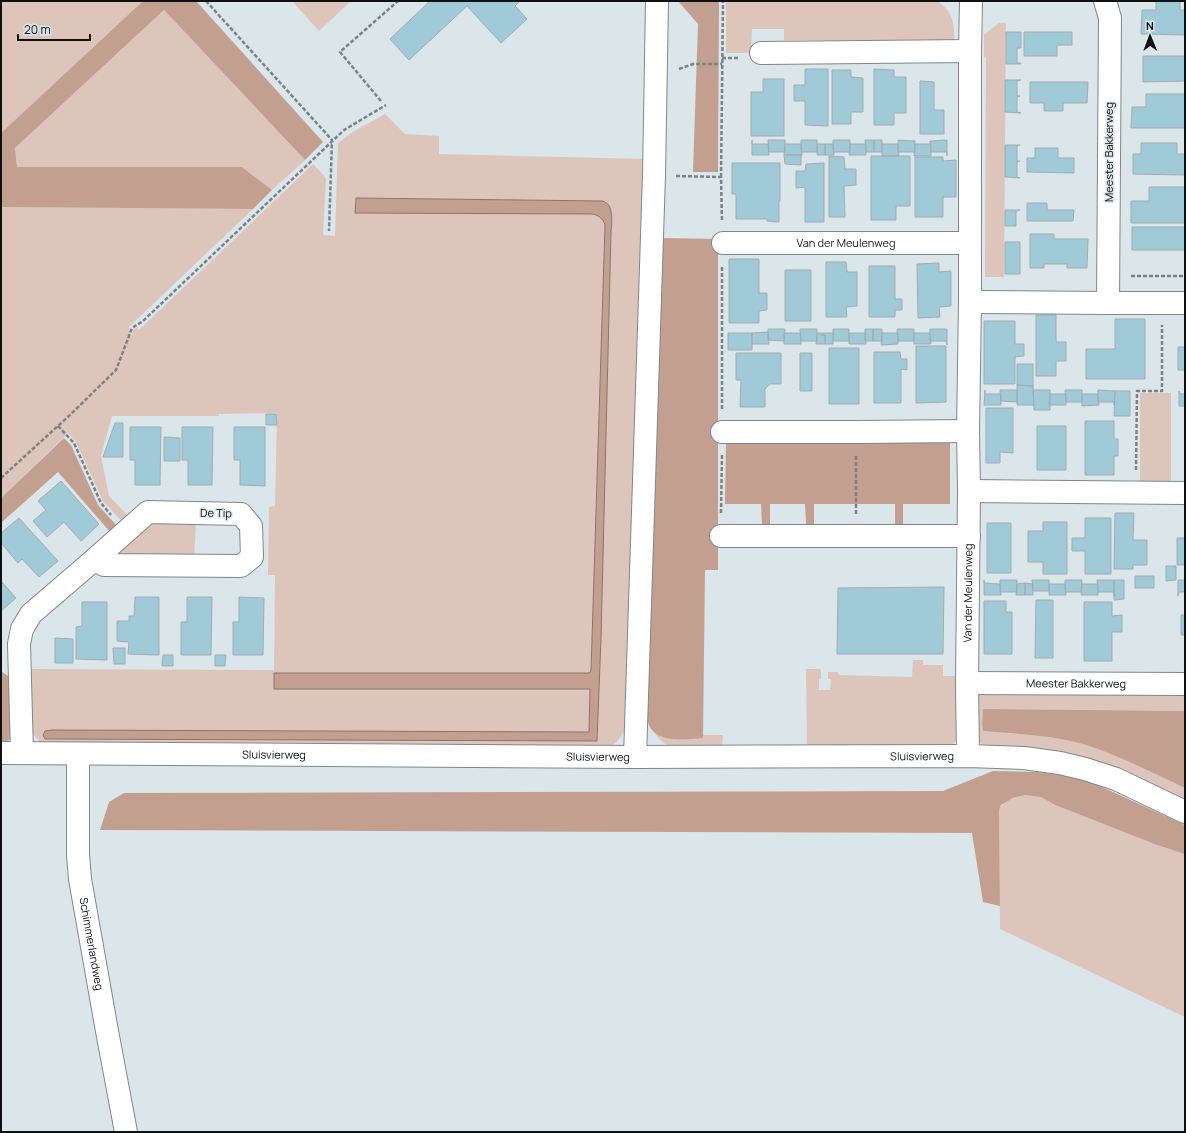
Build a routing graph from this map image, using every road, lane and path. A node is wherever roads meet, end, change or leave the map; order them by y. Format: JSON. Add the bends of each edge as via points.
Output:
{"nodes":[{"id":1,"x":206,"y":1,"type":"edge"},
{"id":2,"x":398,"y":1,"type":"edge"},
{"id":3,"x":656,"y":1,"type":"edge"},
{"id":4,"x":723,"y":1,"type":"edge"},
{"id":5,"x":971,"y":1,"type":"edge"},
{"id":6,"x":1105,"y":1,"type":"edge"},
{"id":7,"x":970,"y":51,"type":"junction"},
{"id":8,"x":761,"y":53,"type":"dead end"},
{"id":9,"x":722,"y":64,"type":"junction"},
{"id":10,"x":655,"y":78,"type":"junction"},
{"id":11,"x":381,"y":100,"type":"dead end"},
{"id":12,"x":386,"y":105,"type":"dead end"},
{"id":13,"x":332,"y":140,"type":"junction"},
{"id":14,"x":654,"y":175,"type":"junction"},
{"id":15,"x":721,"y":177,"type":"junction"},
{"id":16,"x":330,"y":231,"type":"dead end"},
{"id":17,"x":723,"y":243,"type":"junction"},
{"id":18,"x":969,"y":243,"type":"junction"},
{"id":19,"x":1108,"y":276,"type":"junction"},
{"id":20,"x":1185,"y":276,"type":"edge"},
{"id":21,"x":970,"y":302,"type":"junction"},
{"id":22,"x":1108,"y":303,"type":"junction"},
{"id":23,"x":1162,"y":303,"type":"junction"},
{"id":24,"x":1185,"y":303,"type":"edge"},
{"id":25,"x":58,"y":426,"type":"junction"},
{"id":26,"x":968,"y":431,"type":"junction"},
{"id":27,"x":722,"y":432,"type":"junction"},
{"id":28,"x":856,"y":432,"type":"junction"},
{"id":29,"x":1,"y":478,"type":"edge"},
{"id":30,"x":969,"y":491,"type":"junction"},
{"id":31,"x":1136,"y":492,"type":"junction"},
{"id":32,"x":1185,"y":493,"type":"edge"},
{"id":33,"x":126,"y":531,"type":"junction"},
{"id":34,"x":721,"y":536,"type":"joint"},
{"id":35,"x":856,"y":536,"type":"junction"},
{"id":36,"x":969,"y":536,"type":"junction"},
{"id":37,"x":96,"y":559,"type":"junction"},
{"id":38,"x":967,"y":683,"type":"junction"},
{"id":39,"x":1185,"y":684,"type":"edge"},
{"id":40,"x":11,"y":753,"type":"edge"},
{"id":41,"x":78,"y":754,"type":"junction"},
{"id":42,"x":968,"y":756,"type":"junction"},
{"id":43,"x":635,"y":757,"type":"junction"},
{"id":44,"x":1185,"y":812,"type":"edge"},
{"id":45,"x":126,"y":1132,"type":"edge"}],
"edges":[{"from":1,"to":13,"type":"path"},
{"from":2,"to":11,"type":"path","via":[[340,52]]},
{"from":3,"to":10,"type":"street"},
{"from":4,"to":9,"type":"path"},
{"from":5,"to":7,"type":"street","name":"Van der Meulenweg"},
{"from":6,"to":19,"type":"street","name":"Meester Bakkerweg","via":[[1110,18]]},
{"from":7,"to":8,"type":"street"},
{"from":7,"to":18,"type":"street","name":"Van der Meulenweg"},
{"from":9,"to":10,"type":"path","via":[[693,64]]},
{"from":9,"to":15,"type":"path"},
{"from":10,"to":14,"type":"street"},
{"from":12,"to":13,"type":"path"},
{"from":13,"to":16,"type":"path"},
{"from":13,"to":25,"type":"path","via":[[143,321],[132,328],[116,370]]},
{"from":14,"to":15,"type":"path"},
{"from":14,"to":43,"type":"street"},
{"from":15,"to":17,"type":"path"},
{"from":17,"to":18,"type":"street","name":"Van der Meulenweg"},
{"from":17,"to":27,"type":"path"},
{"from":18,"to":21,"type":"street","name":"Van der Meulenweg"},
{"from":19,"to":20,"type":"path"},
{"from":19,"to":22,"type":"street","name":"Meester Bakkerweg"},
{"from":21,"to":22,"type":"street"},
{"from":21,"to":26,"type":"street","name":"Van der Meulenweg"},
{"from":22,"to":23,"type":"street"},
{"from":23,"to":24,"type":"street"},
{"from":23,"to":31,"type":"path","via":[[1162,391],[1137,391]]},
{"from":25,"to":29,"type":"path"},
{"from":25,"to":33,"type":"path","via":[[74,443],[101,503]]},
{"from":26,"to":28,"type":"street"},
{"from":26,"to":30,"type":"street","name":"Van der Meulenweg"},
{"from":27,"to":28,"type":"street"},
{"from":27,"to":34,"type":"path"},
{"from":28,"to":35,"type":"path"},
{"from":30,"to":31,"type":"street"},
{"from":30,"to":36,"type":"street","name":"Van der Meulenweg"},
{"from":31,"to":32,"type":"street"},
{"from":33,"to":37,"type":"street","name":"De Tip"},
{"from":33,"to":37,"type":"street","name":"De Tip","via":[[148,512],[241,514],[252,526],[252,557],[242,566],[104,565]]},
{"from":34,"to":35,"type":"street"},
{"from":35,"to":36,"type":"street"},
{"from":36,"to":38,"type":"street","name":"Van der Meulenweg"},
{"from":37,"to":40,"type":"street","name":"De Tip","via":[[31,614],[22,629]]},
{"from":38,"to":39,"type":"street","name":"Meester Bakkerweg"},
{"from":38,"to":42,"type":"street","name":"Van der Meulenweg"},
{"from":40,"to":41,"type":"street","name":"Sluisvierweg"},
{"from":41,"to":43,"type":"street","name":"Sluisvierweg"},
{"from":41,"to":45,"type":"street","name":"Schimmerlandweg","via":[[80,879]]},
{"from":42,"to":43,"type":"street","name":"Sluisvierweg"},
{"from":42,"to":44,"type":"street","name":"Sluisvierweg","via":[[1024,758],[1085,769],[1116,779]]}]}
